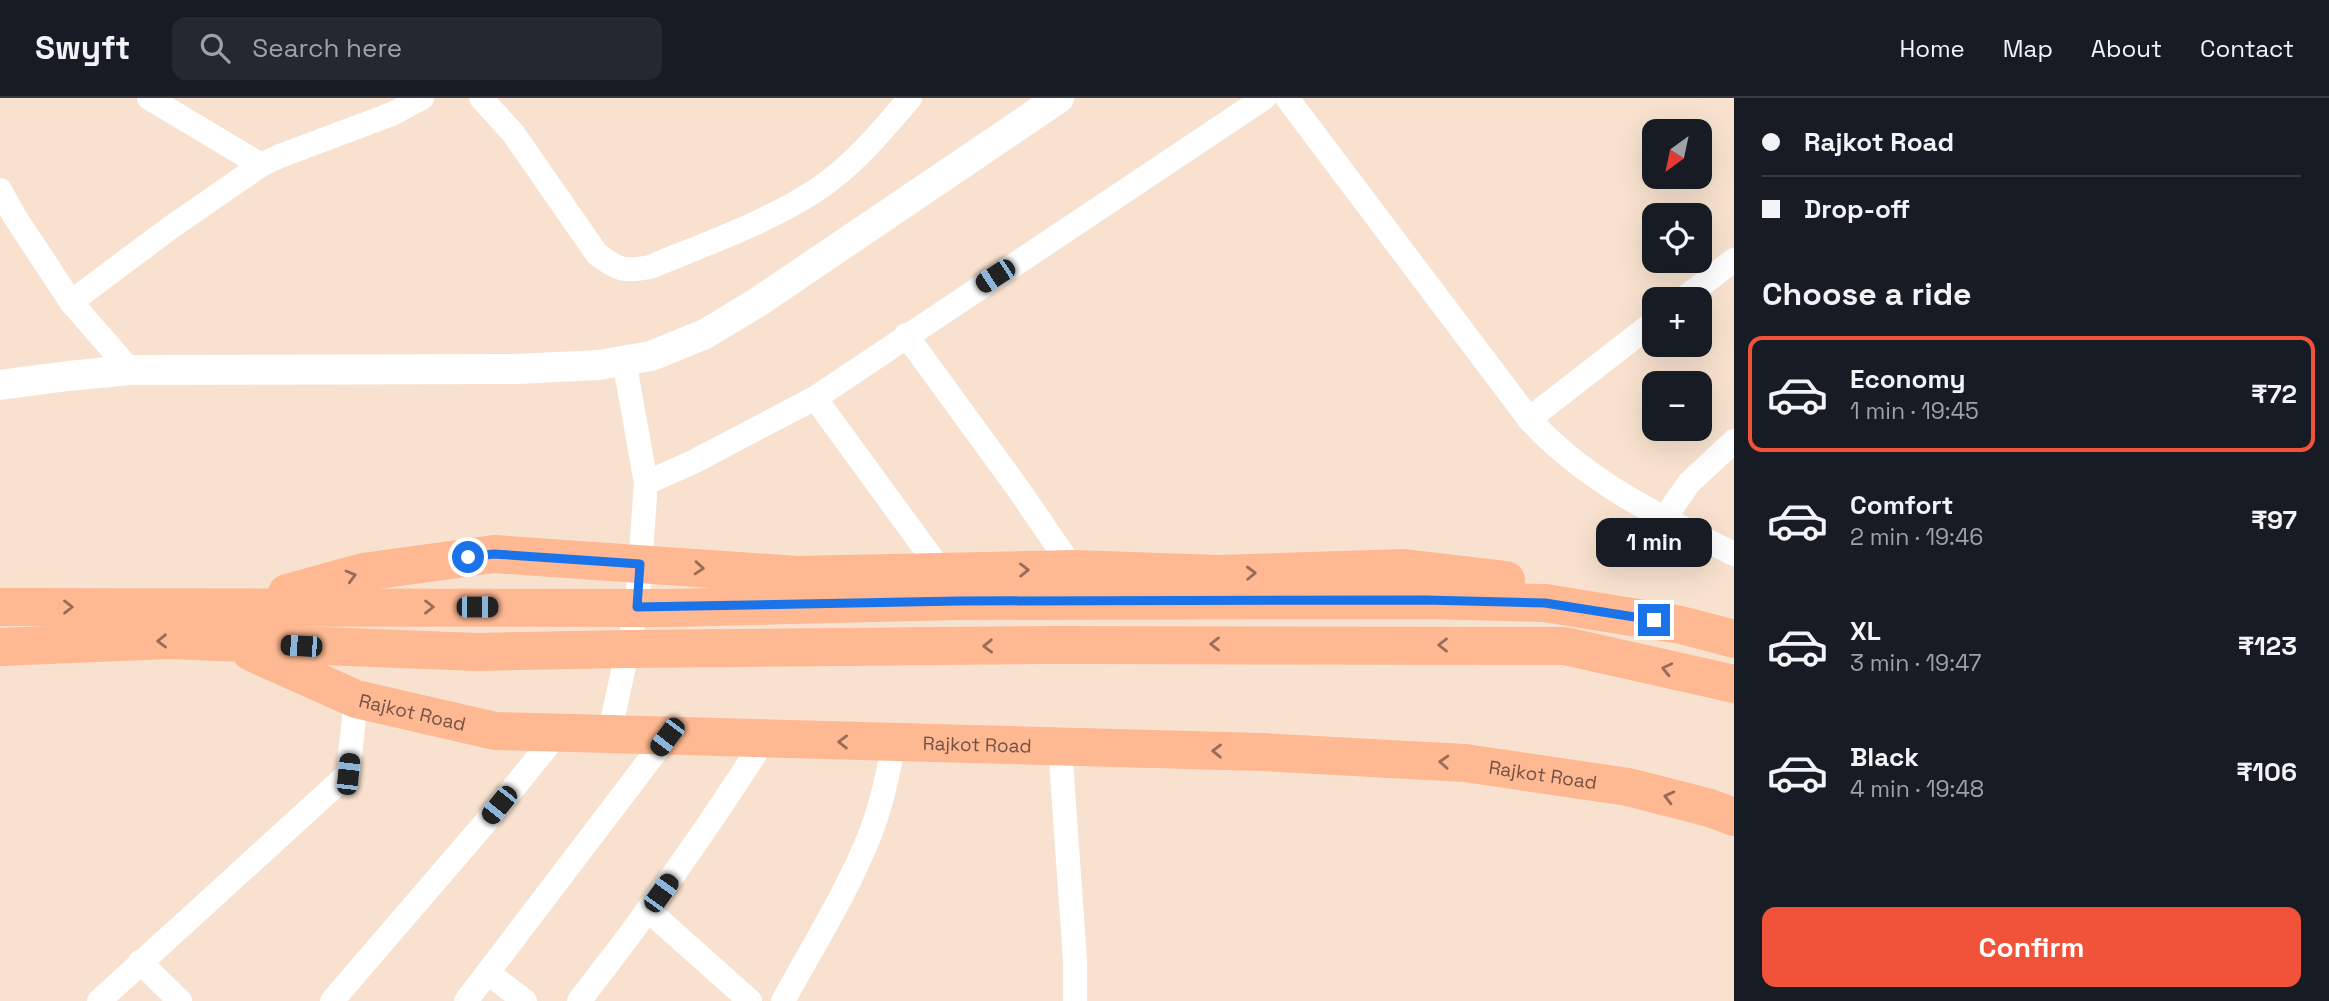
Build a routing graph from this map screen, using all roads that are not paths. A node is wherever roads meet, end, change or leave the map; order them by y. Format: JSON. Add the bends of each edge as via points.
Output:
{"nodes":[{"id":1,"x":149,"y":98,"type":"edge"},
{"id":2,"x":422,"y":98,"type":"edge"},
{"id":3,"x":481,"y":98,"type":"edge"},
{"id":4,"x":910,"y":98,"type":"edge"},
{"id":5,"x":1059,"y":98,"type":"edge"},
{"id":6,"x":1264,"y":98,"type":"edge"},
{"id":7,"x":1287,"y":98,"type":"edge"},
{"id":8,"x":261,"y":165,"type":"junction"},
{"id":9,"x":0,"y":190,"type":"edge"},
{"id":10,"x":7,"y":214,"type":"edge"},
{"id":11,"x":1734,"y":260,"type":"edge"},
{"id":12,"x":1699,"y":287,"type":"edge"},
{"id":13,"x":71,"y":302,"type":"junction"},
{"id":14,"x":1642,"y":331,"type":"edge"},
{"id":15,"x":906,"y":335,"type":"junction"},
{"id":16,"x":624,"y":360,"type":"junction"},
{"id":17,"x":130,"y":370,"type":"junction"},
{"id":18,"x":0,"y":385,"type":"edge"},
{"id":19,"x":814,"y":398,"type":"junction"},
{"id":20,"x":1529,"y":419,"type":"junction"},
{"id":21,"x":1734,"y":441,"type":"edge"},
{"id":22,"x":646,"y":483,"type":"junction"},
{"id":23,"x":1664,"y":519,"type":"junction"},
{"id":24,"x":1734,"y":554,"type":"edge"},
{"id":25,"x":640,"y":564,"type":"junction"},
{"id":26,"x":1073,"y":569,"type":"junction"},
{"id":27,"x":942,"y":572,"type":"junction"},
{"id":28,"x":0,"y":607,"type":"edge"},
{"id":29,"x":637,"y":607,"type":"junction"},
{"id":30,"x":1734,"y":612,"type":"edge"},
{"id":31,"x":234,"y":624,"type":"junction"},
{"id":32,"x":1734,"y":639,"type":"edge"},
{"id":33,"x":0,"y":647,"type":"edge"},
{"id":34,"x":627,"y":649,"type":"junction"},
{"id":35,"x":1734,"y":684,"type":"edge"},
{"id":36,"x":356,"y":699,"type":"junction"},
{"id":37,"x":558,"y":733,"type":"junction"},
{"id":38,"x":609,"y":735,"type":"junction"},
{"id":39,"x":667,"y":737,"type":"junction"},
{"id":40,"x":764,"y":740,"type":"junction"},
{"id":41,"x":894,"y":743,"type":"junction"},
{"id":42,"x":1060,"y":747,"type":"junction"},
{"id":43,"x":1734,"y":817,"type":"edge"},
{"id":44,"x":648,"y":910,"type":"junction"},
{"id":45,"x":140,"y":962,"type":"junction"},
{"id":46,"x":488,"y":973,"type":"junction"},
{"id":47,"x":99,"y":1001,"type":"edge"},
{"id":48,"x":180,"y":1001,"type":"edge"},
{"id":49,"x":332,"y":1001,"type":"edge"},
{"id":50,"x":466,"y":1001,"type":"edge"},
{"id":51,"x":525,"y":1001,"type":"edge"},
{"id":52,"x":579,"y":1001,"type":"edge"},
{"id":53,"x":750,"y":1001,"type":"edge"},
{"id":54,"x":783,"y":1001,"type":"edge"},
{"id":55,"x":1076,"y":1001,"type":"edge"}],
"edges":[{"from":1,"to":8,"type":"street"},
{"from":2,"to":8,"type":"street"},
{"from":3,"to":4,"type":"street","via":[[513,132],[597,254],[614,267],[629,271],[650,267],[771,216],[816,191],[855,159]]},
{"from":5,"to":16,"type":"street","via":[[716,328],[651,356]]},
{"from":6,"to":15,"type":"street"},
{"from":7,"to":20,"type":"street"},
{"from":8,"to":13,"type":"street"},
{"from":9,"to":10,"type":"street"},
{"from":10,"to":13,"type":"street"},
{"from":11,"to":12,"type":"street"},
{"from":13,"to":17,"type":"street"},
{"from":14,"to":20,"type":"street"},
{"from":15,"to":19,"type":"street"},
{"from":15,"to":26,"type":"street"},
{"from":16,"to":17,"type":"street","via":[[516,369]]},
{"from":16,"to":22,"type":"street"},
{"from":17,"to":18,"type":"street"},
{"from":19,"to":22,"type":"street"},
{"from":19,"to":27,"type":"street"},
{"from":20,"to":23,"type":"street","via":[[1549,441],[1614,491]]},
{"from":21,"to":23,"type":"street","via":[[1689,483]]},
{"from":22,"to":25,"type":"street"},
{"from":23,"to":24,"type":"street"},
{"from":25,"to":27,"type":"highway","one_way":true,"via":[[797,575]]},
{"from":25,"to":29,"type":"street"},
{"from":31,"to":25,"type":"highway","one_way":true,"via":[[363,572],[494,554]]},
{"from":27,"to":26,"type":"highway","one_way":true},
{"from":26,"to":30,"type":"highway","one_way":true,"via":[[1218,574],[1405,568],[1604,591]]},
{"from":28,"to":31,"type":"highway","one_way":true},
{"from":31,"to":29,"type":"highway","one_way":true},
{"from":29,"to":32,"type":"highway","via":[[958,601],[1545,603],[1681,625]]},
{"from":29,"to":34,"type":"street"},
{"from":31,"to":33,"type":"highway","one_way":true,"via":[[169,640]]},
{"from":31,"to":34,"type":"highway","via":[[476,652]]},
{"from":31,"to":36,"type":"highway","name":"Rajkot Road"},
{"from":35,"to":34,"type":"highway","one_way":true,"via":[[1565,646]]},
{"from":34,"to":38,"type":"street"},
{"from":36,"to":37,"type":"highway","name":"Rajkot Road","via":[[495,731]]},
{"from":36,"to":45,"type":"street","via":[[348,774]]},
{"from":37,"to":38,"type":"highway","name":"Rajkot Road"},
{"from":37,"to":49,"type":"street"},
{"from":38,"to":39,"type":"highway","name":"Rajkot Road"},
{"from":39,"to":40,"type":"highway","name":"Rajkot Road"},
{"from":39,"to":46,"type":"street"},
{"from":41,"to":40,"type":"highway","name":"Rajkot Road","one_way":true},
{"from":40,"to":44,"type":"street"},
{"from":41,"to":42,"type":"highway","name":"Rajkot Road"},
{"from":41,"to":54,"type":"street","via":[[871,833]]},
{"from":43,"to":42,"type":"highway","name":"Rajkot Road","one_way":true,"via":[[1628,787],[1465,763]]},
{"from":42,"to":55,"type":"street"},
{"from":44,"to":52,"type":"street"},
{"from":44,"to":53,"type":"street"},
{"from":45,"to":47,"type":"street"},
{"from":45,"to":48,"type":"street"},
{"from":46,"to":50,"type":"street"},
{"from":46,"to":51,"type":"street"}]}
